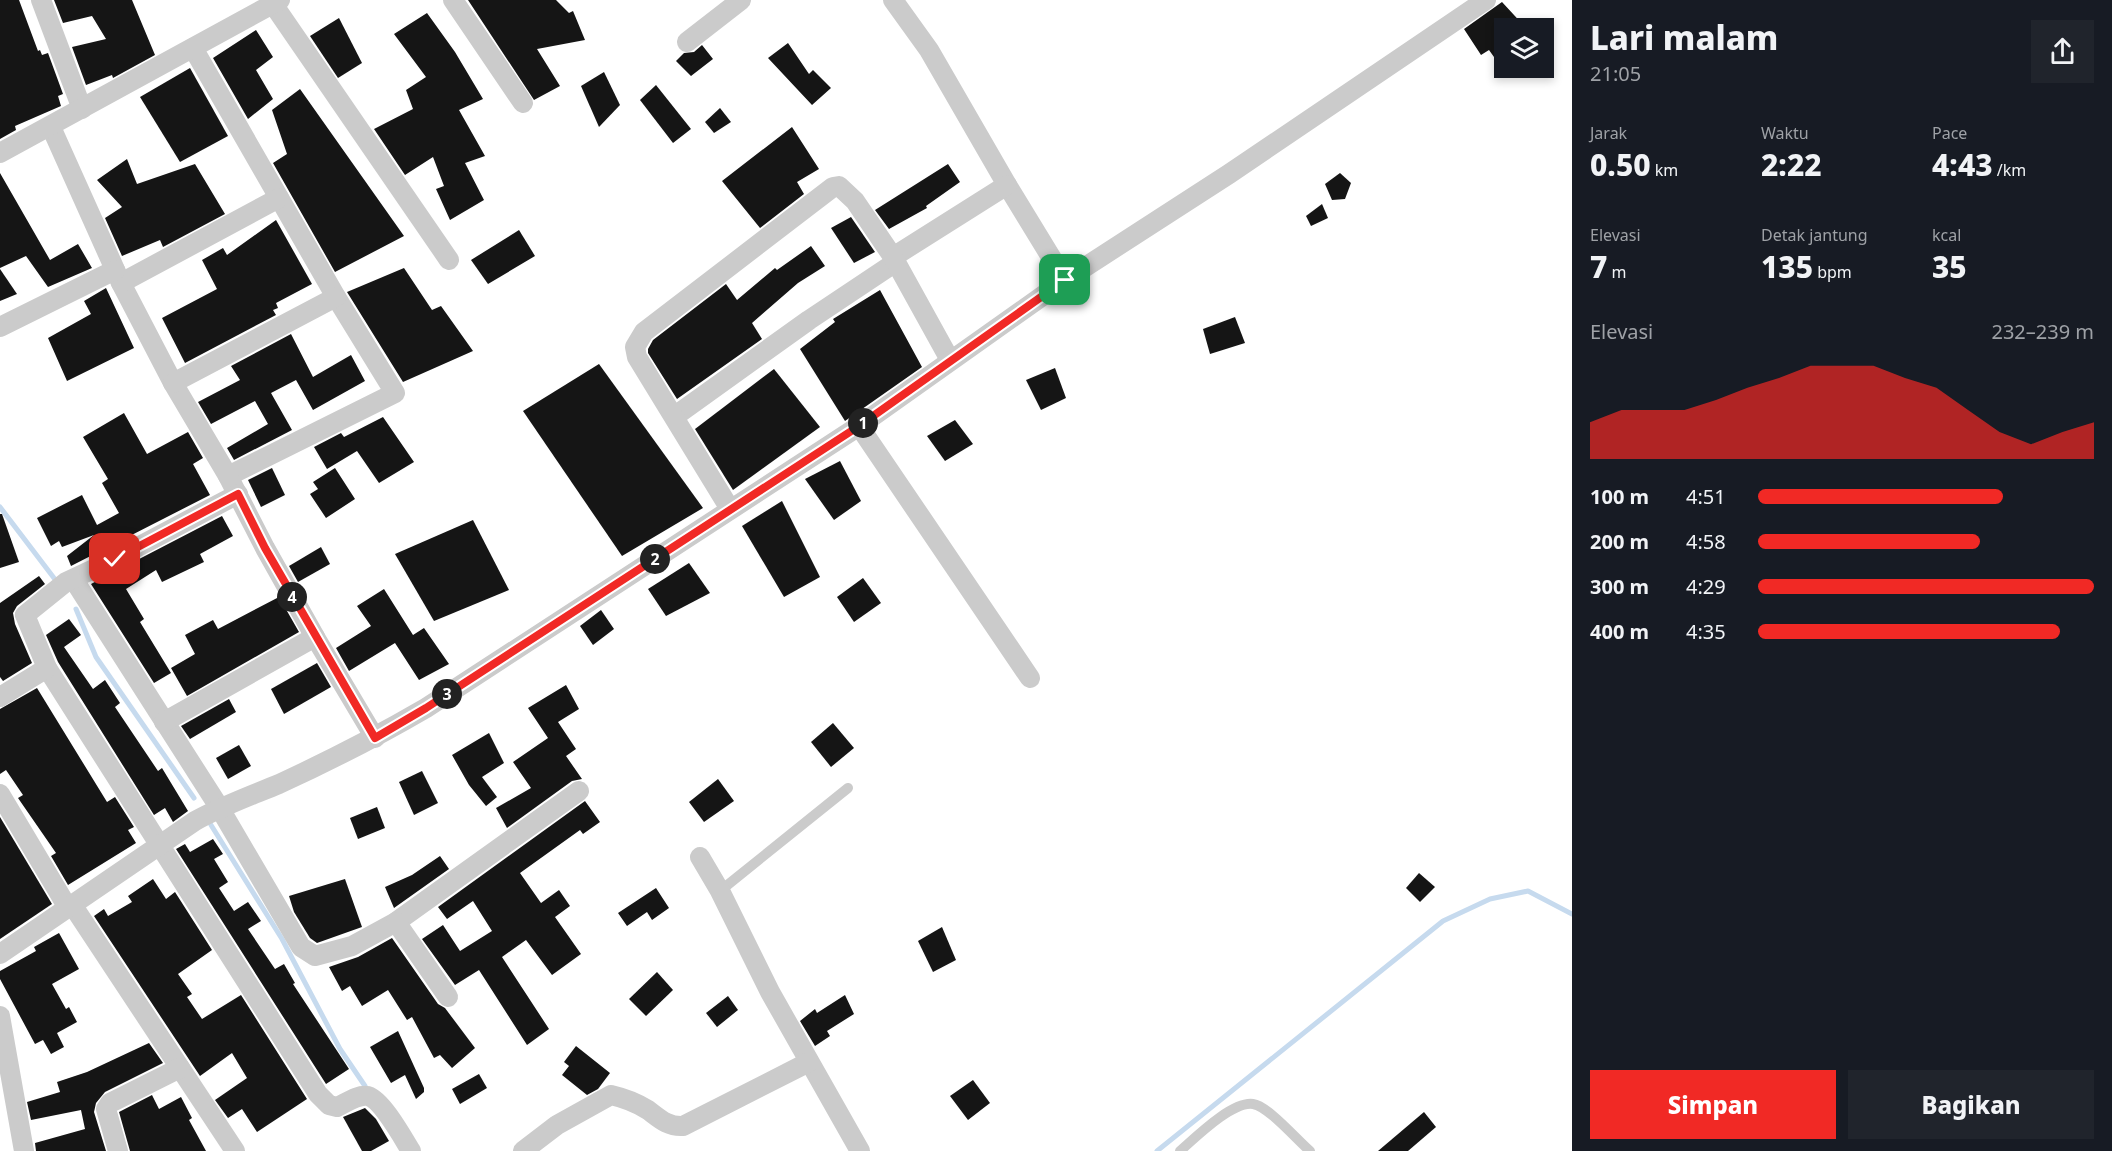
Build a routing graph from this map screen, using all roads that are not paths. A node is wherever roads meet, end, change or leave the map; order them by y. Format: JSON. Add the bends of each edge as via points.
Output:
{"nodes":[{"id":1,"x":41,"y":0,"type":"edge"},
{"id":2,"x":453,"y":0,"type":"edge"},
{"id":3,"x":741,"y":0,"type":"edge"},
{"id":4,"x":893,"y":0,"type":"edge"},
{"id":5,"x":1486,"y":0,"type":"edge"},
{"id":6,"x":276,"y":2,"type":"edge"},
{"id":7,"x":687,"y":42,"type":"dead end"},
{"id":8,"x":193,"y":48,"type":"junction"},
{"id":9,"x":524,"y":103,"type":"dead end"},
{"id":10,"x":82,"y":109,"type":"junction"},
{"id":11,"x":51,"y":127,"type":"junction"},
{"id":12,"x":0,"y":153,"type":"edge"},
{"id":13,"x":1007,"y":185,"type":"junction"},
{"id":14,"x":279,"y":198,"type":"junction"},
{"id":15,"x":894,"y":259,"type":"junction"},
{"id":16,"x":449,"y":260,"type":"dead end"},
{"id":17,"x":118,"y":277,"type":"junction"},
{"id":18,"x":1065,"y":280,"type":"junction"},
{"id":19,"x":336,"y":297,"type":"junction"},
{"id":20,"x":0,"y":327,"type":"edge"},
{"id":21,"x":950,"y":360,"type":"junction"},
{"id":22,"x":173,"y":383,"type":"junction"},
{"id":23,"x":675,"y":416,"type":"junction"},
{"id":24,"x":859,"y":426,"type":"junction"},
{"id":25,"x":228,"y":476,"type":"junction"},
{"id":26,"x":238,"y":494,"type":"junction"},
{"id":27,"x":730,"y":509,"type":"junction"},
{"id":28,"x":74,"y":580,"type":"junction"},
{"id":29,"x":315,"y":637,"type":"junction"},
{"id":30,"x":47,"y":668,"type":"junction"},
{"id":31,"x":1030,"y":678,"type":"dead end"},
{"id":32,"x":0,"y":697,"type":"edge"},
{"id":33,"x":164,"y":722,"type":"junction"},
{"id":34,"x":375,"y":738,"type":"junction"},
{"id":35,"x":848,"y":788,"type":"dead end"},
{"id":36,"x":579,"y":791,"type":"dead end"},
{"id":37,"x":0,"y":794,"type":"edge"},
{"id":38,"x":219,"y":807,"type":"junction"},
{"id":39,"x":158,"y":844,"type":"junction"},
{"id":40,"x":700,"y":857,"type":"dead end"},
{"id":41,"x":720,"y":891,"type":"junction"},
{"id":42,"x":71,"y":907,"type":"junction"},
{"id":43,"x":396,"y":922,"type":"junction"},
{"id":44,"x":0,"y":954,"type":"edge"},
{"id":45,"x":448,"y":997,"type":"dead end"},
{"id":46,"x":0,"y":1016,"type":"edge"},
{"id":47,"x":809,"y":1062,"type":"junction"},
{"id":48,"x":180,"y":1068,"type":"junction"},
{"id":49,"x":24,"y":1151,"type":"edge"},
{"id":50,"x":118,"y":1151,"type":"edge"},
{"id":51,"x":235,"y":1151,"type":"edge"},
{"id":52,"x":411,"y":1151,"type":"edge"},
{"id":53,"x":523,"y":1151,"type":"edge"},
{"id":54,"x":860,"y":1151,"type":"edge"},
{"id":55,"x":1179,"y":1151,"type":"edge"},
{"id":56,"x":1310,"y":1151,"type":"edge"}],
"edges":[{"from":1,"to":10,"type":"street"},
{"from":2,"to":9,"type":"street"},
{"from":3,"to":7,"type":"street"},
{"from":4,"to":13,"type":"street","via":[[929,50]]},
{"from":5,"to":18,"type":"street","via":[[1286,137]]},
{"from":6,"to":8,"type":"street"},
{"from":6,"to":16,"type":"street","via":[[348,117]]},
{"from":8,"to":10,"type":"street"},
{"from":8,"to":14,"type":"street"},
{"from":10,"to":11,"type":"street"},
{"from":11,"to":12,"type":"street"},
{"from":11,"to":17,"type":"street"},
{"from":13,"to":15,"type":"street"},
{"from":13,"to":18,"type":"street"},
{"from":14,"to":17,"type":"street"},
{"from":14,"to":19,"type":"street"},
{"from":15,"to":21,"type":"street"},
{"from":15,"to":23,"type":"street"},
{"from":15,"to":23,"type":"street","via":[[855,201],[839,186],[833,187],[644,332],[635,347],[637,357]]},
{"from":17,"to":20,"type":"street"},
{"from":17,"to":22,"type":"street"},
{"from":18,"to":21,"type":"street"},
{"from":19,"to":22,"type":"street"},
{"from":19,"to":25,"type":"street","via":[[394,393]]},
{"from":21,"to":24,"type":"street"},
{"from":22,"to":25,"type":"street"},
{"from":23,"to":27,"type":"street"},
{"from":24,"to":27,"type":"street"},
{"from":24,"to":31,"type":"street"},
{"from":25,"to":26,"type":"street"},
{"from":26,"to":28,"type":"street"},
{"from":26,"to":29,"type":"street"},
{"from":27,"to":34,"type":"street"},
{"from":28,"to":30,"type":"street","via":[[66,582],[25,615]]},
{"from":28,"to":33,"type":"street"},
{"from":29,"to":33,"type":"street"},
{"from":29,"to":34,"type":"street"},
{"from":30,"to":32,"type":"street"},
{"from":30,"to":39,"type":"street"},
{"from":33,"to":38,"type":"street"},
{"from":34,"to":38,"type":"street"},
{"from":35,"to":41,"type":"lane"},
{"from":36,"to":43,"type":"street"},
{"from":37,"to":42,"type":"street"},
{"from":38,"to":39,"type":"street"},
{"from":38,"to":43,"type":"street","via":[[306,952],[315,956],[343,949]]},
{"from":39,"to":42,"type":"street"},
{"from":39,"to":52,"type":"street","via":[[318,1094],[329,1105],[338,1107],[360,1096],[369,1096]]},
{"from":40,"to":41,"type":"street"},
{"from":41,"to":47,"type":"street"},
{"from":42,"to":44,"type":"street"},
{"from":42,"to":48,"type":"street"},
{"from":43,"to":45,"type":"street"},
{"from":46,"to":49,"type":"street"},
{"from":47,"to":53,"type":"street","via":[[683,1126],[674,1126],[611,1095],[557,1125]]},
{"from":47,"to":54,"type":"street"},
{"from":48,"to":50,"type":"street","via":[[110,1103],[106,1109]]},
{"from":48,"to":51,"type":"street"},
{"from":55,"to":56,"type":"lane","via":[[1221,1117],[1241,1105],[1254,1104]]}]}
